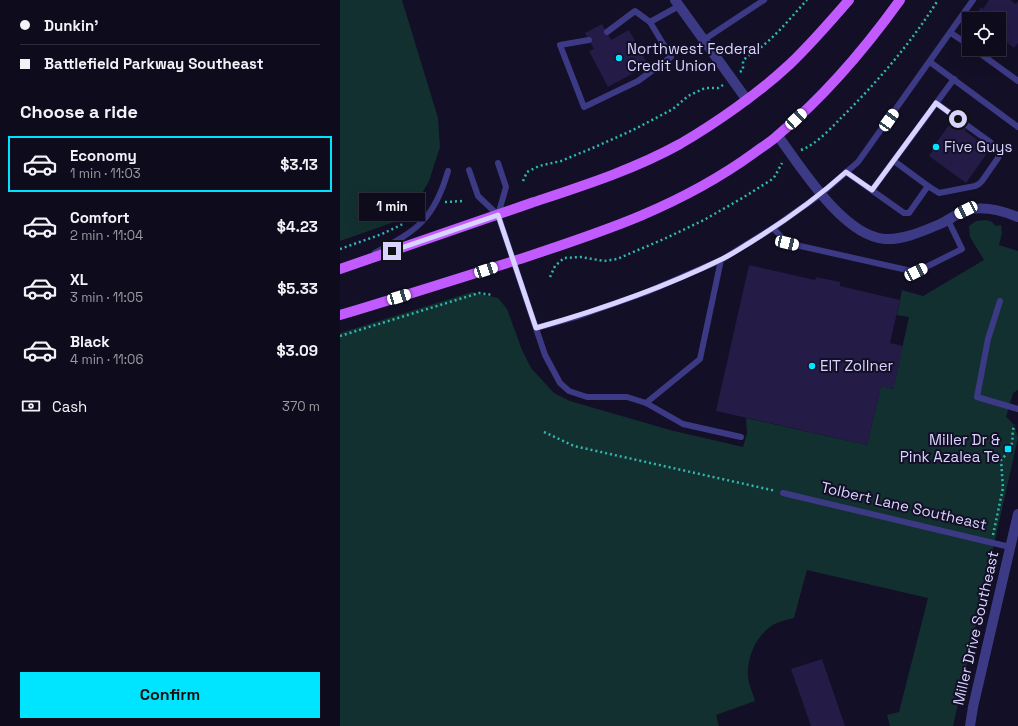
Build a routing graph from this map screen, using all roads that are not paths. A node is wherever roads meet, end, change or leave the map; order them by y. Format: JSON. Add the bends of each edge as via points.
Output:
{"nodes":[{"id":1,"x":764,"y":0,"type":"edge"},
{"id":2,"x":849,"y":0,"type":"edge"},
{"id":3,"x":900,"y":0,"type":"edge"},
{"id":4,"x":973,"y":0,"type":"edge"},
{"id":5,"x":677,"y":3,"type":"edge"},
{"id":6,"x":650,"y":22,"type":"junction"},
{"id":7,"x":607,"y":32,"type":"dead end"},
{"id":8,"x":951,"y":33,"type":"junction"},
{"id":9,"x":705,"y":39,"type":"junction"},
{"id":10,"x":589,"y":40,"type":"dead end"},
{"id":11,"x":962,"y":40,"type":"edge"},
{"id":12,"x":984,"y":56,"type":"edge"},
{"id":13,"x":930,"y":62,"type":"junction"},
{"id":14,"x":954,"y":79,"type":"junction"},
{"id":15,"x":1018,"y":81,"type":"edge"},
{"id":16,"x":747,"y":100,"type":"junction"},
{"id":17,"x":936,"y":103,"type":"junction"},
{"id":18,"x":1018,"y":127,"type":"edge"},
{"id":19,"x":778,"y":136,"type":"junction"},
{"id":20,"x":894,"y":161,"type":"junction"},
{"id":21,"x":498,"y":163,"type":"dead end"},
{"id":22,"x":469,"y":170,"type":"dead end"},
{"id":23,"x":448,"y":172,"type":"dead end"},
{"id":24,"x":846,"y":172,"type":"junction"},
{"id":25,"x":928,"y":186,"type":"junction"},
{"id":26,"x":872,"y":190,"type":"junction"},
{"id":27,"x":821,"y":194,"type":"junction"},
{"id":28,"x":498,"y":215,"type":"junction"},
{"id":29,"x":1018,"y":217,"type":"edge"},
{"id":30,"x":948,"y":220,"type":"junction"},
{"id":31,"x":773,"y":228,"type":"junction"},
{"id":32,"x":722,"y":260,"type":"junction"},
{"id":33,"x":513,"y":261,"type":"junction"},
{"id":34,"x":352,"y":265,"type":"junction"},
{"id":35,"x":340,"y":269,"type":"edge"},
{"id":36,"x":1000,"y":301,"type":"dead end"},
{"id":37,"x":340,"y":315,"type":"edge"},
{"id":38,"x":536,"y":328,"type":"junction"},
{"id":39,"x":646,"y":403,"type":"junction"},
{"id":40,"x":1018,"y":409,"type":"edge"},
{"id":41,"x":741,"y":437,"type":"dead end"},
{"id":42,"x":783,"y":493,"type":"road end"},
{"id":43,"x":1018,"y":514,"type":"edge"},
{"id":44,"x":1014,"y":548,"type":"edge"},
{"id":45,"x":970,"y":726,"type":"edge"}],
"edges":[{"from":1,"to":9,"type":"lane"},
{"from":2,"to":16,"type":"main road","via":[[789,65]]},
{"from":3,"to":19,"type":"main road","via":[[835,82]]},
{"from":4,"to":8,"type":"lane"},
{"from":5,"to":6,"type":"lane"},
{"from":5,"to":9,"type":"street"},
{"from":6,"to":7,"type":"lane","via":[[635,11]]},
{"from":6,"to":10,"type":"lane","via":[[671,57],[638,81],[584,107],[560,45]]},
{"from":8,"to":11,"type":"lane"},
{"from":8,"to":13,"type":"lane"},
{"from":9,"to":16,"type":"street"},
{"from":12,"to":15,"type":"lane"},
{"from":13,"to":14,"type":"lane"},
{"from":13,"to":24,"type":"lane","via":[[864,155]]},
{"from":14,"to":17,"type":"lane"},
{"from":14,"to":18,"type":"lane"},
{"from":16,"to":28,"type":"main road","via":[[652,158],[586,186]]},
{"from":17,"to":20,"type":"lane"},
{"from":17,"to":25,"type":"lane","via":[[990,142],[999,153],[982,181],[975,186],[939,193]]},
{"from":19,"to":27,"type":"street"},
{"from":19,"to":33,"type":"main road","via":[[701,188],[661,208],[616,227]]},
{"from":20,"to":25,"type":"lane"},
{"from":20,"to":26,"type":"lane"},
{"from":21,"to":28,"type":"lane","via":[[506,187]]},
{"from":22,"to":28,"type":"lane","via":[[478,196]]},
{"from":23,"to":34,"type":"lane","via":[[436,204],[419,226]]},
{"from":24,"to":26,"type":"lane"},
{"from":24,"to":27,"type":"lane"},
{"from":25,"to":26,"type":"lane","via":[[909,213],[904,213]]},
{"from":27,"to":30,"type":"street","via":[[860,231],[884,238],[908,237]]},
{"from":27,"to":31,"type":"lane"},
{"from":28,"to":33,"type":"lane"},
{"from":28,"to":34,"type":"main road"},
{"from":29,"to":30,"type":"street","via":[[991,208],[966,210]]},
{"from":30,"to":31,"type":"lane","via":[[962,249],[916,272],[787,243]]},
{"from":31,"to":32,"type":"lane"},
{"from":32,"to":38,"type":"lane","via":[[647,292]]},
{"from":32,"to":39,"type":"lane","via":[[700,359]]},
{"from":33,"to":37,"type":"main road"},
{"from":33,"to":38,"type":"lane"},
{"from":34,"to":35,"type":"main road"},
{"from":36,"to":40,"type":"lane","via":[[988,339],[977,397]]},
{"from":38,"to":39,"type":"lane","via":[[545,355],[560,383],[569,391],[587,397],[627,397]]},
{"from":39,"to":41,"type":"lane","via":[[683,424]]},
{"from":42,"to":44,"type":"lane","name":"Tolbert Lane Southeast"},
{"from":43,"to":44,"type":"street","name":"Miller Drive Southeast"},
{"from":44,"to":45,"type":"street","name":"Miller Drive Southeast"}]}
